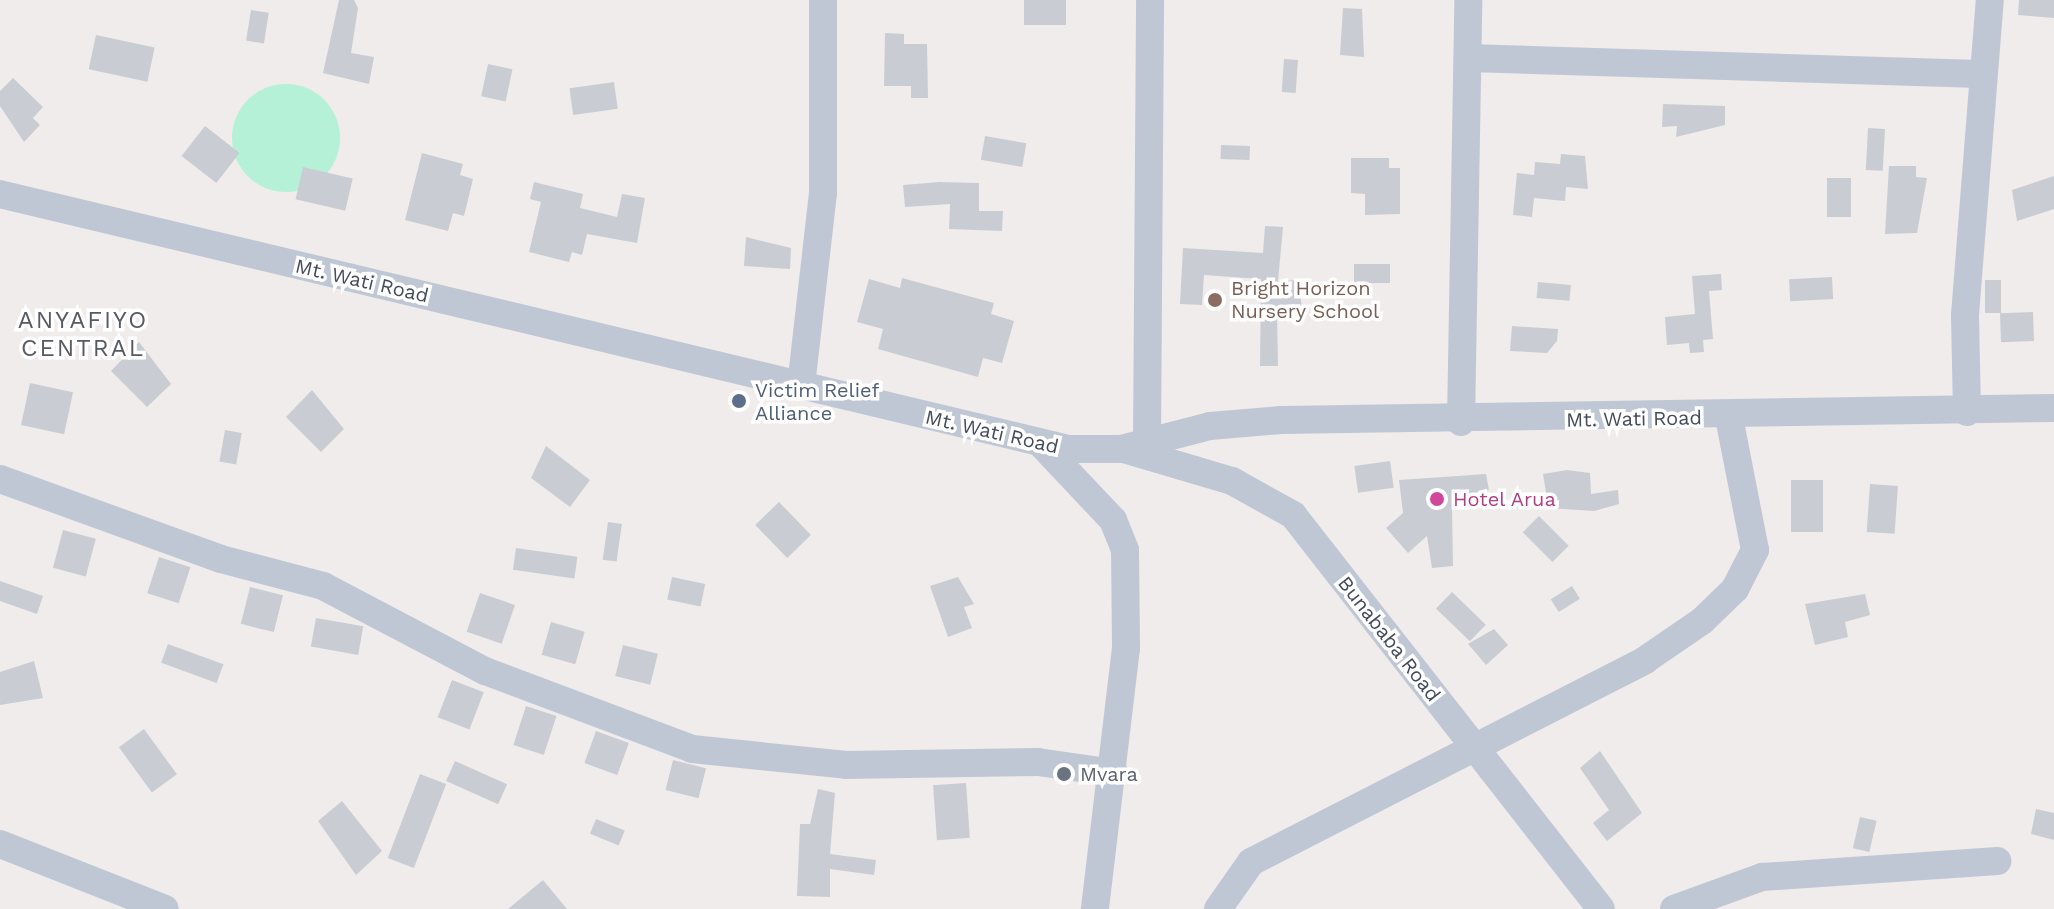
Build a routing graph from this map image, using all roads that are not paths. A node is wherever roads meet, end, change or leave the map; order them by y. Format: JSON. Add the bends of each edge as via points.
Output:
{"nodes":[{"id":1,"x":823,"y":0,"type":"edge"},
{"id":2,"x":1150,"y":0,"type":"edge"},
{"id":3,"x":1468,"y":0,"type":"edge"},
{"id":4,"x":1990,"y":0,"type":"edge"},
{"id":5,"x":1468,"y":58,"type":"junction"},
{"id":6,"x":1980,"y":74,"type":"junction"},
{"id":7,"x":0,"y":194,"type":"edge"},
{"id":8,"x":801,"y":386,"type":"junction"},
{"id":9,"x":2054,"y":408,"type":"edge"},
{"id":10,"x":1967,"y":412,"type":"junction"},
{"id":11,"x":1729,"y":418,"type":"junction"},
{"id":12,"x":1461,"y":422,"type":"junction"},
{"id":13,"x":1134,"y":445,"type":"junction"},
{"id":14,"x":1043,"y":446,"type":"junction"},
{"id":15,"x":0,"y":479,"type":"edge"},
{"id":16,"x":1473,"y":747,"type":"junction"},
{"id":17,"x":1114,"y":773,"type":"junction"},
{"id":18,"x":0,"y":844,"type":"edge"},
{"id":19,"x":1997,"y":861,"type":"dead end"},
{"id":20,"x":124,"y":901,"type":"edge"},
{"id":21,"x":165,"y":909,"type":"edge"},
{"id":22,"x":1095,"y":909,"type":"edge"},
{"id":23,"x":1218,"y":909,"type":"edge"},
{"id":24,"x":1601,"y":909,"type":"edge"},
{"id":25,"x":1674,"y":909,"type":"edge"}],
"edges":[{"from":1,"to":8,"type":"street","via":[[823,193]]},
{"from":2,"to":13,"type":"street"},
{"from":3,"to":5,"type":"street"},
{"from":4,"to":6,"type":"street"},
{"from":5,"to":6,"type":"street"},
{"from":5,"to":12,"type":"street"},
{"from":6,"to":10,"type":"street","via":[[1965,315]]},
{"from":7,"to":8,"type":"street","name":"Mt. Wati Road"},
{"from":8,"to":14,"type":"street","name":"Mt. Wati Road"},
{"from":9,"to":10,"type":"street","name":"Mt. Wati Road"},
{"from":10,"to":11,"type":"street","name":"Mt. Wati Road"},
{"from":11,"to":12,"type":"street","name":"Mt. Wati Road"},
{"from":11,"to":16,"type":"street","via":[[1755,550],[1735,589],[1680,640]]},
{"from":12,"to":13,"type":"street","name":"Mt. Wati Road","via":[[1281,420],[1210,426]]},
{"from":13,"to":14,"type":"street","name":"Mt. Wati Road"},
{"from":13,"to":16,"type":"street","name":"Bunababa Road","via":[[1274,499]]},
{"from":14,"to":17,"type":"street","via":[[1113,520],[1125,550],[1126,648]]},
{"from":15,"to":17,"type":"street","via":[[221,559],[323,586],[485,671],[685,747],[846,765],[1038,762]]},
{"from":16,"to":23,"type":"street","via":[[1251,862]]},
{"from":16,"to":24,"type":"street","name":"Bunababa Road"},
{"from":17,"to":22,"type":"street"},
{"from":18,"to":20,"type":"street"},
{"from":19,"to":25,"type":"street","via":[[1762,877]]},
{"from":20,"to":21,"type":"street"}]}
